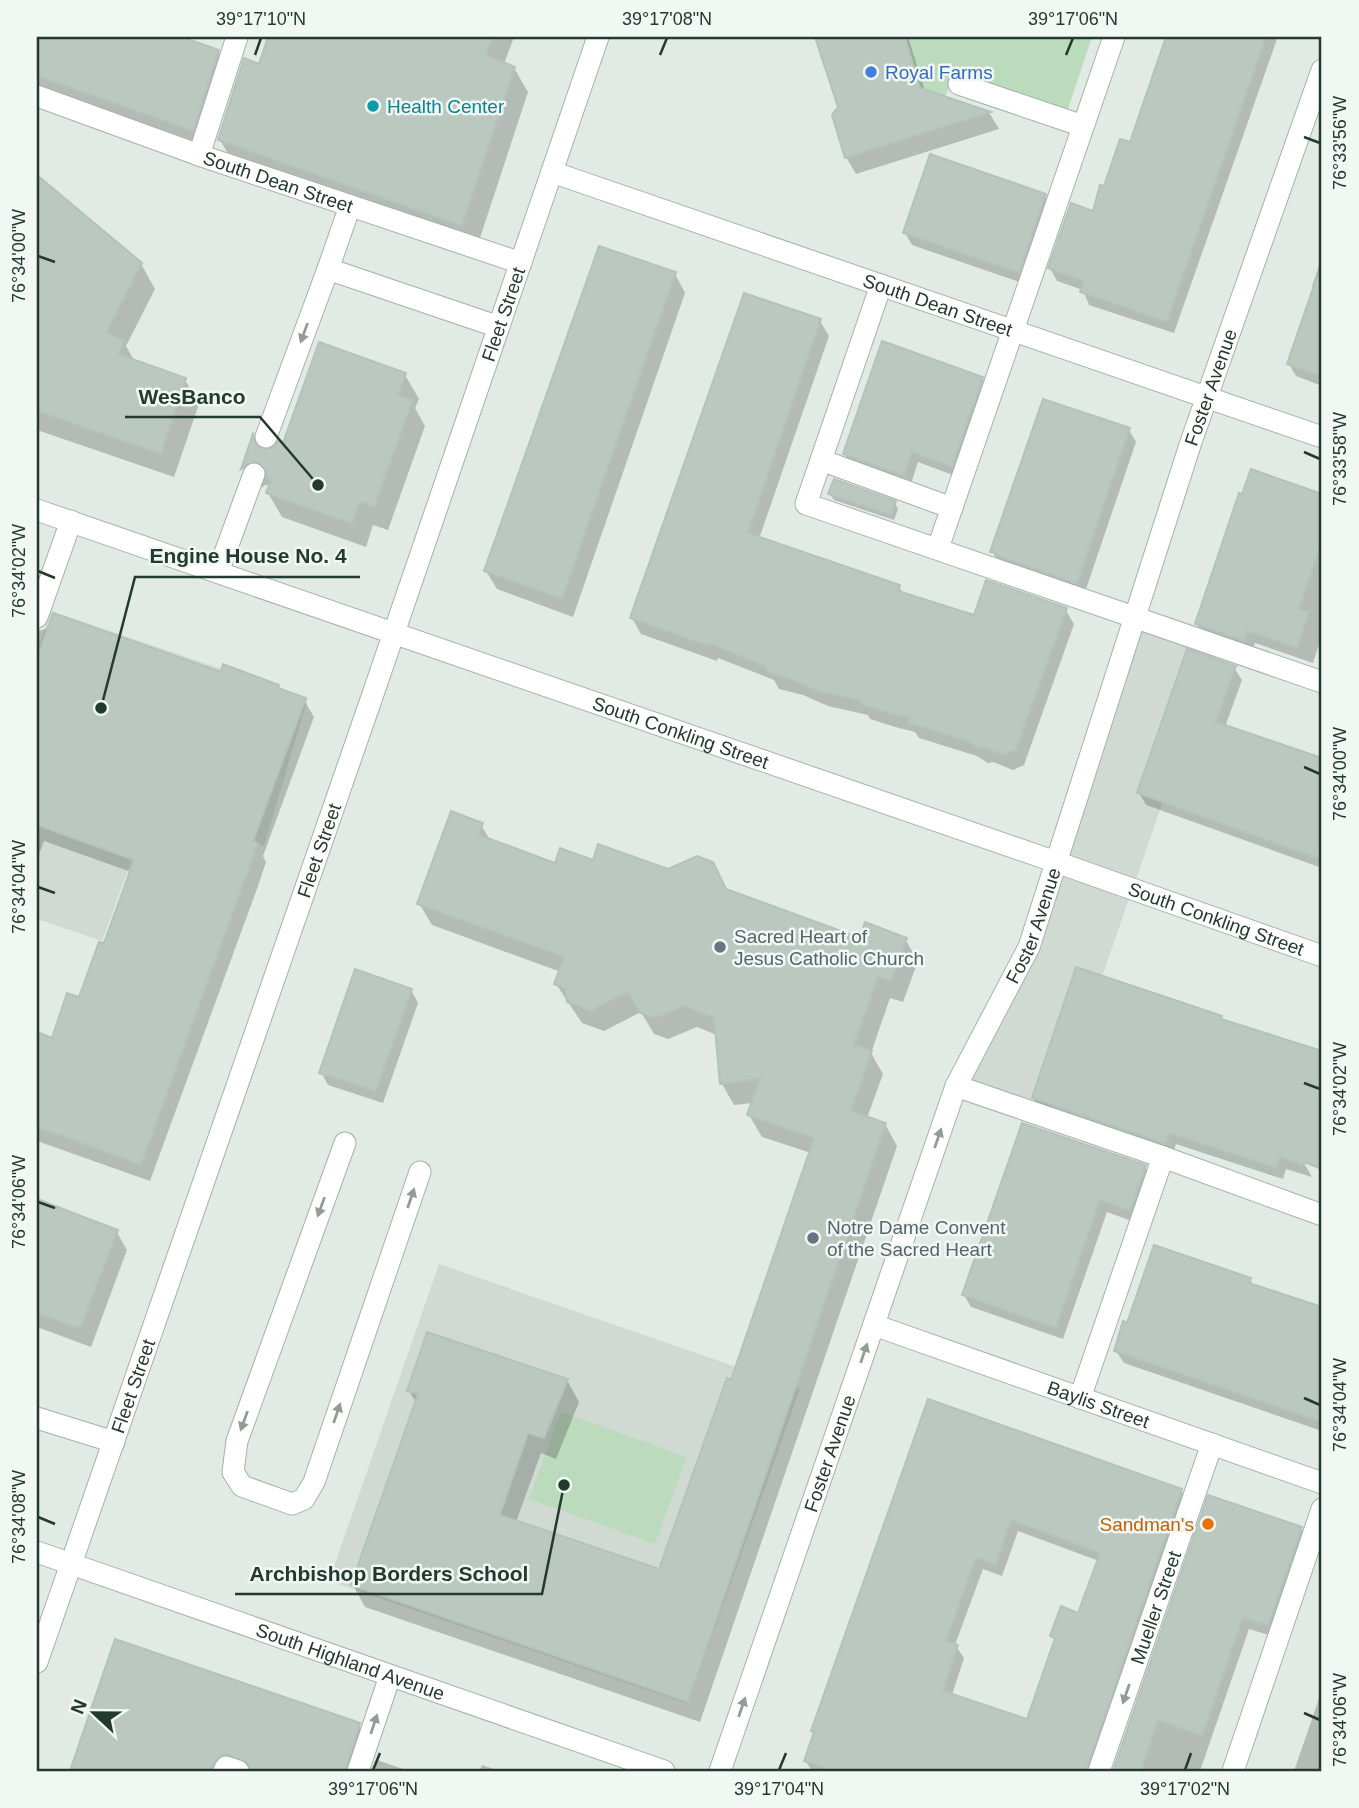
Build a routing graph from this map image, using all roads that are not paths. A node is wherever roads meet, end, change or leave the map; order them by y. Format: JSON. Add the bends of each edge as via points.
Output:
{"nodes":[{"id":1,"x":237,"y":37,"type":"edge"},
{"id":2,"x":598,"y":37,"type":"edge"},
{"id":3,"x":1114,"y":37,"type":"edge"},
{"id":4,"x":1322,"y":70,"type":"edge"},
{"id":5,"x":960,"y":84,"type":"dead end"},
{"id":6,"x":37,"y":96,"type":"edge"},
{"id":7,"x":1083,"y":126,"type":"junction"},
{"id":8,"x":199,"y":155,"type":"junction"},
{"id":9,"x":552,"y":172,"type":"junction"},
{"id":10,"x":350,"y":205,"type":"junction"},
{"id":11,"x":521,"y":262,"type":"junction"},
{"id":12,"x":328,"y":269,"type":"junction"},
{"id":13,"x":881,"y":285,"type":"junction"},
{"id":14,"x":499,"y":327,"type":"junction"},
{"id":15,"x":1013,"y":330,"type":"junction"},
{"id":16,"x":1207,"y":397,"type":"junction"},
{"id":17,"x":266,"y":437,"type":"tunnel mouth"},
{"id":18,"x":1322,"y":437,"type":"edge"},
{"id":19,"x":821,"y":460,"type":"junction"},
{"id":20,"x":254,"y":474,"type":"tunnel mouth"},
{"id":21,"x":952,"y":508,"type":"junction"},
{"id":22,"x":37,"y":510,"type":"edge"},
{"id":23,"x":71,"y":521,"type":"junction"},
{"id":24,"x":938,"y":548,"type":"junction"},
{"id":25,"x":218,"y":572,"type":"junction"},
{"id":26,"x":37,"y":617,"type":"edge"},
{"id":27,"x":1133,"y":617,"type":"junction"},
{"id":28,"x":394,"y":633,"type":"junction"},
{"id":29,"x":1321,"y":678,"type":"edge"},
{"id":30,"x":1056,"y":862,"type":"junction"},
{"id":31,"x":1322,"y":956,"type":"edge"},
{"id":32,"x":956,"y":1086,"type":"junction"},
{"id":33,"x":345,"y":1143,"type":"dead end"},
{"id":34,"x":1163,"y":1157,"type":"junction"},
{"id":35,"x":420,"y":1172,"type":"dead end"},
{"id":36,"x":1322,"y":1215,"type":"edge"},
{"id":37,"x":874,"y":1325,"type":"junction"},
{"id":38,"x":1080,"y":1398,"type":"junction"},
{"id":39,"x":37,"y":1418,"type":"edge"},
{"id":40,"x":114,"y":1442,"type":"junction"},
{"id":41,"x":1212,"y":1444,"type":"junction"},
{"id":42,"x":1322,"y":1483,"type":"edge"},
{"id":43,"x":1322,"y":1509,"type":"edge"},
{"id":44,"x":37,"y":1552,"type":"edge"},
{"id":45,"x":71,"y":1564,"type":"junction"},
{"id":46,"x":37,"y":1662,"type":"edge"},
{"id":47,"x":390,"y":1676,"type":"junction"},
{"id":48,"x":224,"y":1771,"type":"edge"},
{"id":49,"x":239,"y":1771,"type":"edge"},
{"id":50,"x":358,"y":1771,"type":"edge"},
{"id":51,"x":664,"y":1771,"type":"edge"},
{"id":52,"x":720,"y":1771,"type":"edge"},
{"id":53,"x":1099,"y":1771,"type":"edge"},
{"id":54,"x":1233,"y":1771,"type":"edge"}],
"edges":[{"from":1,"to":8,"type":"street"},
{"from":2,"to":9,"type":"street","name":"Fleet Street"},
{"from":3,"to":7,"type":"street"},
{"from":4,"to":16,"type":"street","name":"Foster Avenue"},
{"from":5,"to":7,"type":"street"},
{"from":6,"to":8,"type":"street","name":"South Dean Street"},
{"from":7,"to":15,"type":"street"},
{"from":8,"to":10,"type":"street","name":"South Dean Street"},
{"from":9,"to":11,"type":"street","name":"Fleet Street"},
{"from":9,"to":13,"type":"street","name":"South Dean Street"},
{"from":10,"to":11,"type":"street","name":"South Dean Street"},
{"from":10,"to":12,"type":"street"},
{"from":11,"to":14,"type":"street","name":"Fleet Street"},
{"from":12,"to":14,"type":"street"},
{"from":12,"to":17,"type":"street","one_way":true},
{"from":13,"to":15,"type":"street","name":"South Dean Street"},
{"from":13,"to":19,"type":"street"},
{"from":14,"to":28,"type":"street","name":"Fleet Street"},
{"from":15,"to":16,"type":"street","name":"South Dean Street"},
{"from":15,"to":21,"type":"street"},
{"from":16,"to":18,"type":"street","name":"South Dean Street"},
{"from":16,"to":27,"type":"street","name":"Foster Avenue"},
{"from":19,"to":21,"type":"street"},
{"from":19,"to":24,"type":"street","via":[[806,504]]},
{"from":20,"to":25,"type":"street"},
{"from":21,"to":24,"type":"street"},
{"from":22,"to":23,"type":"street","name":"South Conkling Street"},
{"from":23,"to":25,"type":"street","name":"South Conkling Street"},
{"from":23,"to":26,"type":"street"},
{"from":24,"to":27,"type":"street"},
{"from":25,"to":28,"type":"street","name":"South Conkling Street"},
{"from":27,"to":29,"type":"street"},
{"from":27,"to":30,"type":"street","name":"Foster Avenue"},
{"from":28,"to":30,"type":"street","name":"South Conkling Street"},
{"from":28,"to":40,"type":"street","name":"Fleet Street"},
{"from":30,"to":31,"type":"street","name":"South Conkling Street"},
{"from":30,"to":32,"type":"street","name":"Foster Avenue","via":[[1030,947]]},
{"from":32,"to":34,"type":"street"},
{"from":37,"to":32,"type":"street","name":"Foster Avenue","one_way":true},
{"from":33,"to":35,"type":"street","one_way":true,"via":[[237,1441],[233,1472],[243,1486],[292,1504],[304,1500]]},
{"from":34,"to":36,"type":"street"},
{"from":34,"to":38,"type":"street"},
{"from":37,"to":38,"type":"street","name":"Baylis Street"},
{"from":52,"to":37,"type":"street","name":"Foster Avenue","one_way":true},
{"from":38,"to":41,"type":"street","name":"Baylis Street"},
{"from":39,"to":40,"type":"street"},
{"from":40,"to":45,"type":"street","name":"Fleet Street"},
{"from":41,"to":42,"type":"street","name":"Baylis Street"},
{"from":41,"to":53,"type":"street","name":"Mueller Street","one_way":true},
{"from":43,"to":54,"type":"street"},
{"from":44,"to":45,"type":"street","name":"South Highland Avenue"},
{"from":45,"to":46,"type":"street","name":"Fleet Street"},
{"from":45,"to":47,"type":"street","name":"South Highland Avenue"},
{"from":50,"to":47,"type":"street","one_way":true},
{"from":47,"to":51,"type":"street","name":"South Highland Avenue"},
{"from":48,"to":49,"type":"street","via":[[226,1767]]}]}
